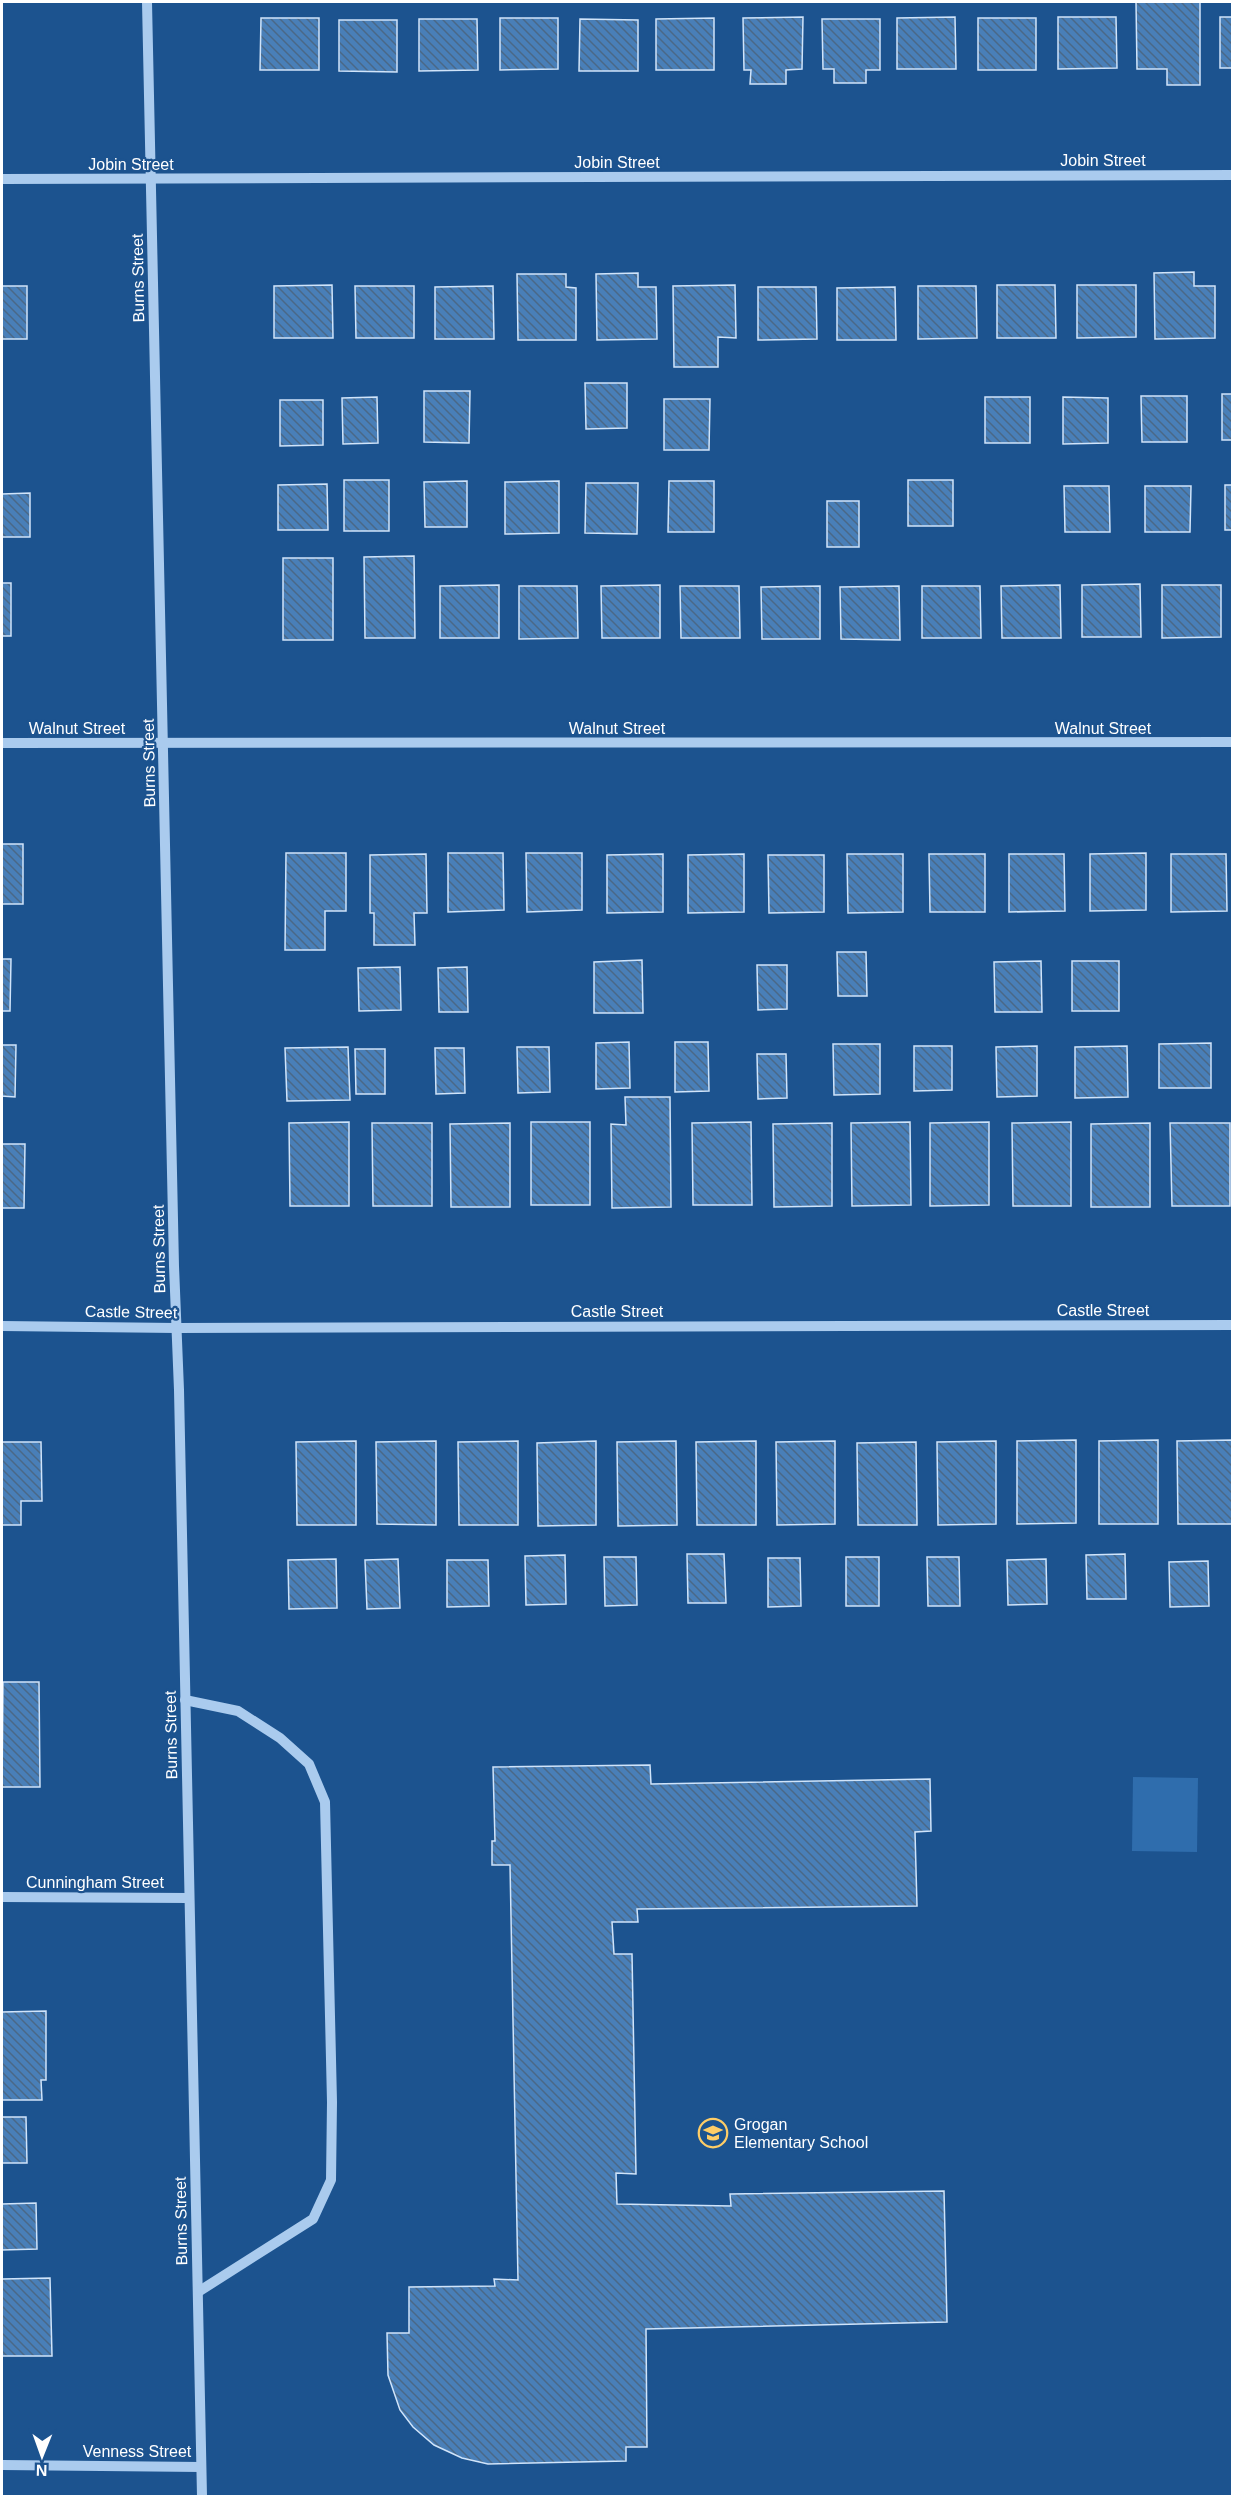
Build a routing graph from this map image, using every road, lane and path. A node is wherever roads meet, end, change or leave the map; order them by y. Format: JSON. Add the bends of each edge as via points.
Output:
{"nodes":[{"id":1,"x":147,"y":2,"type":"edge"},
{"id":2,"x":1233,"y":175,"type":"edge"},
{"id":3,"x":2,"y":179,"type":"edge"},
{"id":4,"x":151,"y":179,"type":"junction"},
{"id":5,"x":1233,"y":742,"type":"edge"},
{"id":6,"x":2,"y":743,"type":"edge"},
{"id":7,"x":164,"y":743,"type":"junction"},
{"id":8,"x":1233,"y":1325,"type":"edge"},
{"id":9,"x":2,"y":1326,"type":"edge"},
{"id":10,"x":176,"y":1328,"type":"junction"},
{"id":11,"x":185,"y":1700,"type":"junction"},
{"id":12,"x":2,"y":1897,"type":"edge"},
{"id":13,"x":189,"y":1898,"type":"junction"},
{"id":14,"x":198,"y":2292,"type":"junction"},
{"id":15,"x":2,"y":2465,"type":"edge"},
{"id":16,"x":201,"y":2467,"type":"junction"},
{"id":17,"x":202,"y":2496,"type":"edge"}],
"edges":[{"from":1,"to":4,"type":"street","name":"Burns Street"},
{"from":2,"to":4,"type":"street","name":"Jobin Street"},
{"from":3,"to":4,"type":"street","name":"Jobin Street"},
{"from":4,"to":7,"type":"street","name":"Burns Street"},
{"from":5,"to":7,"type":"street","name":"Walnut Street"},
{"from":6,"to":7,"type":"street","name":"Walnut Street"},
{"from":7,"to":10,"type":"street","name":"Burns Street"},
{"from":8,"to":10,"type":"street","name":"Castle Street"},
{"from":9,"to":10,"type":"street","name":"Castle Street"},
{"from":10,"to":11,"type":"street","name":"Burns Street"},
{"from":11,"to":13,"type":"street","name":"Burns Street"},
{"from":11,"to":14,"type":"street","via":[[238,1711],[280,1738],[309,1764],[325,1802],[332,2102],[331,2180],[313,2219]]},
{"from":12,"to":13,"type":"street","name":"Cunningham Street"},
{"from":13,"to":14,"type":"street","name":"Burns Street"},
{"from":14,"to":16,"type":"street","name":"Burns Street"},
{"from":15,"to":16,"type":"street","name":"Venness Street"},
{"from":16,"to":17,"type":"street","name":"Burns Street"}]}
